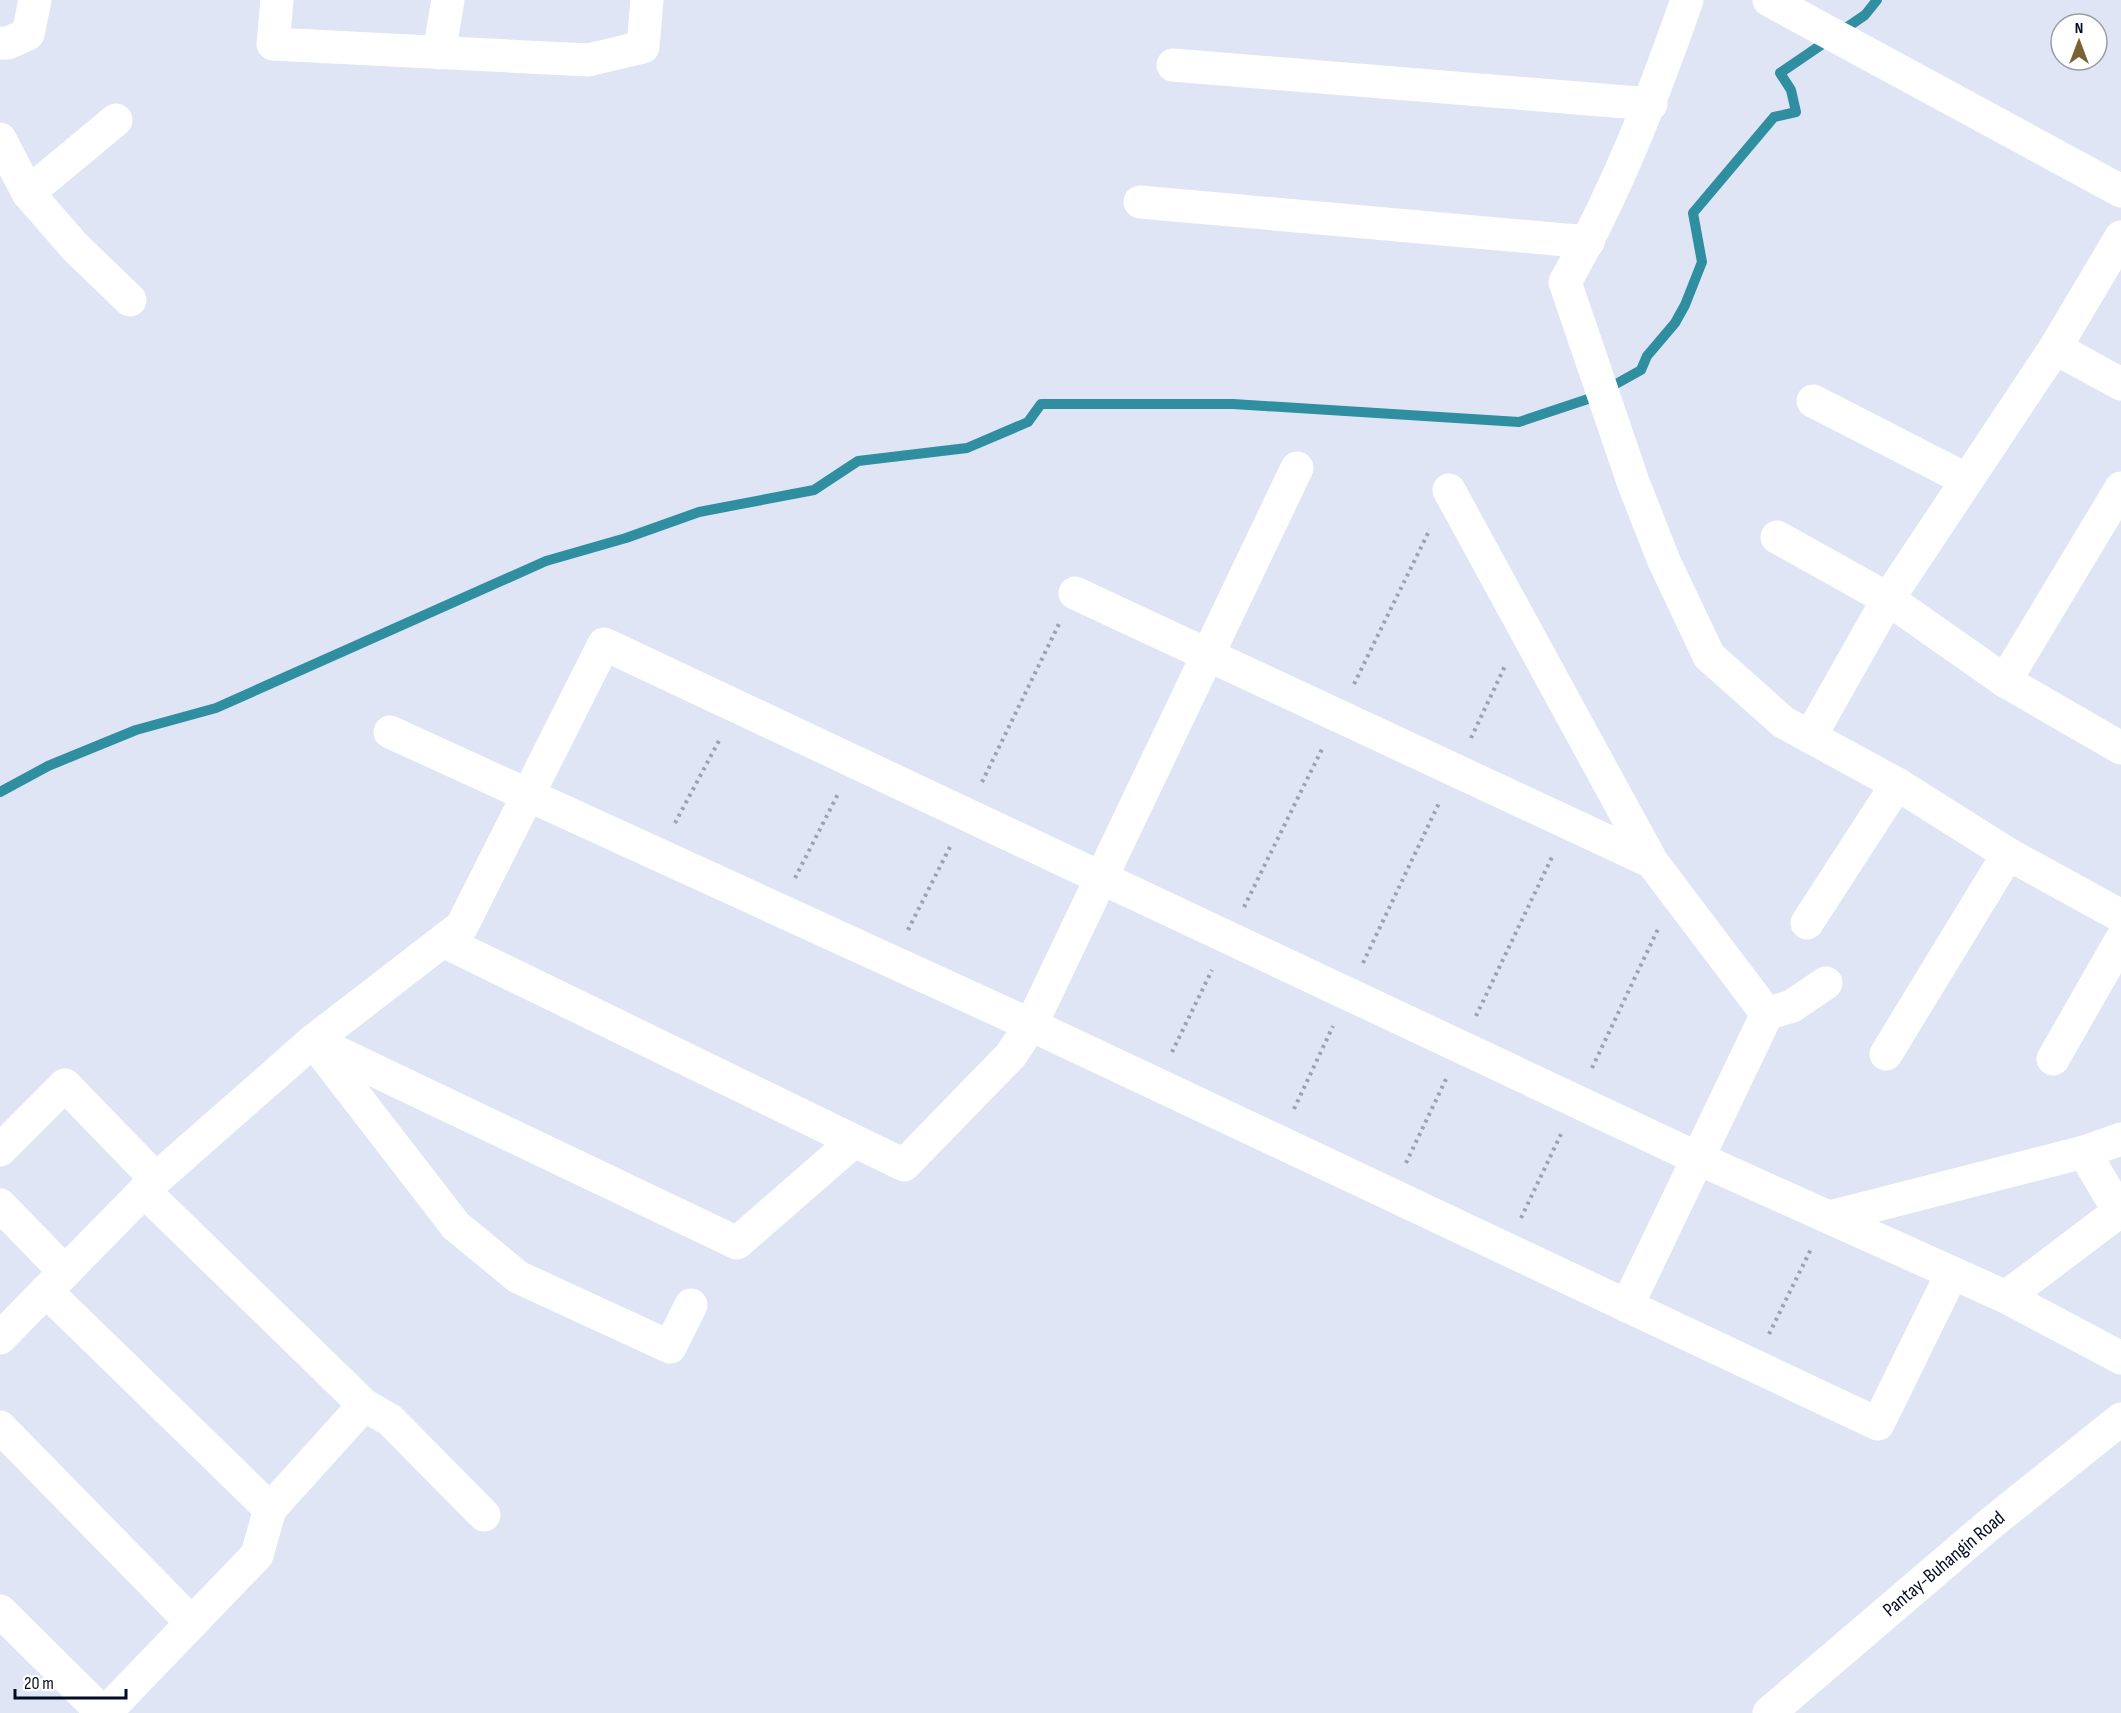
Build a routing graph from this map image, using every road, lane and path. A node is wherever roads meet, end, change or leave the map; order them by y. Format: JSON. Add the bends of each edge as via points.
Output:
{"nodes":[{"id":1,"x":35,"y":0,"type":"edge"},
{"id":2,"x":277,"y":0,"type":"edge"},
{"id":3,"x":448,"y":0,"type":"edge"},
{"id":4,"x":647,"y":0,"type":"edge"},
{"id":5,"x":1687,"y":0,"type":"edge"},
{"id":6,"x":1769,"y":0,"type":"edge"},
{"id":7,"x":0,"y":43,"type":"edge"},
{"id":8,"x":439,"y":53,"type":"junction"},
{"id":9,"x":1173,"y":65,"type":"dead end"},
{"id":10,"x":1651,"y":104,"type":"junction"},
{"id":11,"x":116,"y":120,"type":"dead end"},
{"id":12,"x":0,"y":139,"type":"edge"},
{"id":13,"x":2121,"y":191,"type":"edge"},
{"id":14,"x":28,"y":193,"type":"junction"},
{"id":15,"x":1140,"y":202,"type":"dead end"},
{"id":16,"x":2121,"y":237,"type":"edge"},
{"id":17,"x":1588,"y":242,"type":"junction"},
{"id":18,"x":130,"y":300,"type":"dead end"},
{"id":19,"x":2055,"y":348,"type":"junction"},
{"id":20,"x":2121,"y":384,"type":"edge"},
{"id":21,"x":1813,"y":400,"type":"dead end"},
{"id":22,"x":1297,"y":468,"type":"dead end"},
{"id":23,"x":1967,"y":480,"type":"junction"},
{"id":24,"x":2121,"y":488,"type":"edge"},
{"id":25,"x":1449,"y":490,"type":"joint"},
{"id":26,"x":1777,"y":537,"type":"dead end"},
{"id":27,"x":1075,"y":593,"type":"joint"},
{"id":28,"x":1888,"y":599,"type":"junction"},
{"id":29,"x":1524,"y":628,"type":"junction"},
{"id":30,"x":1208,"y":655,"type":"junction"},
{"id":31,"x":2005,"y":681,"type":"junction"},
{"id":32,"x":737,"y":706,"type":"junction"},
{"id":33,"x":1338,"y":716,"type":"junction"},
{"id":34,"x":390,"y":732,"type":"dead end"},
{"id":35,"x":1810,"y":737,"type":"junction"},
{"id":36,"x":2121,"y":748,"type":"edge"},
{"id":37,"x":854,"y":762,"type":"junction"},
{"id":38,"x":1455,"y":770,"type":"junction"},
{"id":39,"x":1897,"y":784,"type":"junction"},
{"id":40,"x":529,"y":796,"type":"junction"},
{"id":41,"x":966,"y":814,"type":"junction"},
{"id":42,"x":1569,"y":822,"type":"junction"},
{"id":43,"x":2008,"y":854,"type":"junction"},
{"id":44,"x":658,"y":855,"type":"junction"},
{"id":45,"x":1652,"y":862,"type":"junction"},
{"id":46,"x":1101,"y":878,"type":"junction"},
{"id":47,"x":779,"y":911,"type":"junction"},
{"id":48,"x":2121,"y":916,"type":"edge"},
{"id":49,"x":1807,"y":923,"type":"dead end"},
{"id":50,"x":1228,"y":938,"type":"junction"},
{"id":51,"x":2121,"y":940,"type":"edge"},
{"id":52,"x":445,"y":942,"type":"junction"},
{"id":53,"x":892,"y":963,"type":"junction"},
{"id":54,"x":1826,"y":983,"type":"dead end"},
{"id":55,"x":1348,"y":994,"type":"junction"},
{"id":56,"x":1767,"y":1014,"type":"junction"},
{"id":57,"x":1031,"y":1025,"type":"junction"},
{"id":58,"x":314,"y":1041,"type":"junction"},
{"id":59,"x":1461,"y":1047,"type":"junction"},
{"id":60,"x":1886,"y":1054,"type":"dead end"},
{"id":61,"x":2053,"y":1059,"type":"dead end"},
{"id":62,"x":1155,"y":1085,"type":"junction"},
{"id":63,"x":2121,"y":1139,"type":"edge"},
{"id":64,"x":854,"y":1141,"type":"junction"},
{"id":65,"x":1278,"y":1143,"type":"junction"},
{"id":66,"x":0,"y":1150,"type":"edge"},
{"id":67,"x":2084,"y":1152,"type":"junction"},
{"id":68,"x":1697,"y":1158,"type":"junction"},
{"id":69,"x":150,"y":1185,"type":"junction"},
{"id":70,"x":1390,"y":1195,"type":"junction"},
{"id":71,"x":0,"y":1205,"type":"edge"},
{"id":72,"x":2120,"y":1211,"type":"edge"},
{"id":73,"x":1830,"y":1218,"type":"junction"},
{"id":74,"x":1952,"y":1273,"type":"junction"},
{"id":75,"x":56,"y":1281,"type":"junction"},
{"id":76,"x":2006,"y":1297,"type":"junction"},
{"id":77,"x":691,"y":1305,"type":"dead end"},
{"id":78,"x":1627,"y":1306,"type":"junction"},
{"id":79,"x":0,"y":1338,"type":"edge"},
{"id":80,"x":2121,"y":1358,"type":"edge"},
{"id":81,"x":1753,"y":1365,"type":"junction"},
{"id":82,"x":364,"y":1405,"type":"junction"},
{"id":83,"x":2121,"y":1419,"type":"edge"},
{"id":84,"x":0,"y":1427,"type":"edge"},
{"id":85,"x":270,"y":1509,"type":"junction"},
{"id":86,"x":484,"y":1515,"type":"dead end"},
{"id":87,"x":0,"y":1611,"type":"edge"},
{"id":88,"x":192,"y":1623,"type":"junction"},
{"id":89,"x":104,"y":1713,"type":"edge"},
{"id":90,"x":1769,"y":1713,"type":"edge"}],
"edges":[{"from":1,"to":7,"type":"street","via":[[28,34]]},
{"from":2,"to":8,"type":"street","via":[[273,44]]},
{"from":3,"to":8,"type":"street"},
{"from":4,"to":8,"type":"street","via":[[643,47],[588,60]]},
{"from":5,"to":10,"type":"street"},
{"from":6,"to":13,"type":"street"},
{"from":9,"to":10,"type":"street"},
{"from":10,"to":17,"type":"street"},
{"from":11,"to":14,"type":"street"},
{"from":12,"to":14,"type":"street"},
{"from":14,"to":18,"type":"street","via":[[75,247]]},
{"from":15,"to":17,"type":"street"},
{"from":16,"to":19,"type":"street"},
{"from":17,"to":35,"type":"street","via":[[1566,282],[1633,482],[1664,561],[1709,656],[1783,722]]},
{"from":19,"to":20,"type":"street"},
{"from":19,"to":23,"type":"street"},
{"from":21,"to":23,"type":"street"},
{"from":22,"to":30,"type":"street"},
{"from":23,"to":28,"type":"street"},
{"from":24,"to":31,"type":"street"},
{"from":25,"to":29,"type":"street"},
{"from":25,"to":33,"type":"path"},
{"from":26,"to":28,"type":"street"},
{"from":27,"to":30,"type":"street"},
{"from":27,"to":41,"type":"path"},
{"from":28,"to":31,"type":"street"},
{"from":28,"to":35,"type":"street"},
{"from":29,"to":38,"type":"path"},
{"from":29,"to":45,"type":"street"},
{"from":30,"to":33,"type":"street"},
{"from":30,"to":46,"type":"street"},
{"from":31,"to":36,"type":"street"},
{"from":32,"to":37,"type":"street"},
{"from":32,"to":40,"type":"street","via":[[604,644]]},
{"from":32,"to":44,"type":"path"},
{"from":33,"to":38,"type":"street"},
{"from":33,"to":50,"type":"path"},
{"from":34,"to":40,"type":"street"},
{"from":35,"to":39,"type":"street"},
{"from":37,"to":41,"type":"street"},
{"from":37,"to":47,"type":"path"},
{"from":38,"to":42,"type":"street"},
{"from":38,"to":55,"type":"path"},
{"from":39,"to":43,"type":"street"},
{"from":39,"to":49,"type":"street"},
{"from":40,"to":44,"type":"street"},
{"from":40,"to":52,"type":"street","via":[[462,926]]},
{"from":41,"to":46,"type":"street"},
{"from":41,"to":53,"type":"path"},
{"from":42,"to":45,"type":"street"},
{"from":42,"to":59,"type":"path"},
{"from":43,"to":48,"type":"street"},
{"from":43,"to":60,"type":"street"},
{"from":44,"to":47,"type":"street"},
{"from":45,"to":56,"type":"street"},
{"from":46,"to":50,"type":"street"},
{"from":46,"to":57,"type":"street"},
{"from":47,"to":53,"type":"street"},
{"from":50,"to":55,"type":"street"},
{"from":50,"to":62,"type":"path"},
{"from":51,"to":61,"type":"street"},
{"from":52,"to":58,"type":"street"},
{"from":52,"to":64,"type":"street"},
{"from":53,"to":57,"type":"street"},
{"from":54,"to":56,"type":"street","via":[[1792,1006]]},
{"from":55,"to":59,"type":"street"},
{"from":55,"to":65,"type":"path"},
{"from":56,"to":68,"type":"street"},
{"from":57,"to":62,"type":"street"},
{"from":57,"to":64,"type":"street","via":[[1011,1055],[903,1165]]},
{"from":58,"to":64,"type":"street","via":[[737,1243]]},
{"from":58,"to":69,"type":"street"},
{"from":58,"to":77,"type":"street","via":[[456,1226],[518,1277],[670,1347]]},
{"from":59,"to":68,"type":"street"},
{"from":59,"to":70,"type":"path"},
{"from":62,"to":65,"type":"street"},
{"from":63,"to":67,"type":"street"},
{"from":65,"to":70,"type":"street"},
{"from":66,"to":69,"type":"street","via":[[65,1084]]},
{"from":67,"to":72,"type":"street"},
{"from":67,"to":73,"type":"street"},
{"from":68,"to":73,"type":"street"},
{"from":68,"to":78,"type":"street"},
{"from":69,"to":75,"type":"street"},
{"from":69,"to":82,"type":"street"},
{"from":70,"to":78,"type":"street"},
{"from":71,"to":75,"type":"street"},
{"from":72,"to":76,"type":"street"},
{"from":73,"to":74,"type":"street"},
{"from":73,"to":81,"type":"path"},
{"from":74,"to":76,"type":"street"},
{"from":74,"to":81,"type":"street","via":[[1878,1424]]},
{"from":75,"to":79,"type":"street"},
{"from":75,"to":85,"type":"street"},
{"from":76,"to":80,"type":"street"},
{"from":78,"to":81,"type":"street"},
{"from":82,"to":85,"type":"street"},
{"from":82,"to":86,"type":"street","via":[[390,1420]]},
{"from":83,"to":90,"type":"street","name":"Pantay-Buhangin Road","via":[[1990,1524]]},
{"from":84,"to":88,"type":"street"},
{"from":85,"to":88,"type":"street","via":[[256,1556]]},
{"from":87,"to":89,"type":"street"},
{"from":88,"to":89,"type":"street"}]}
